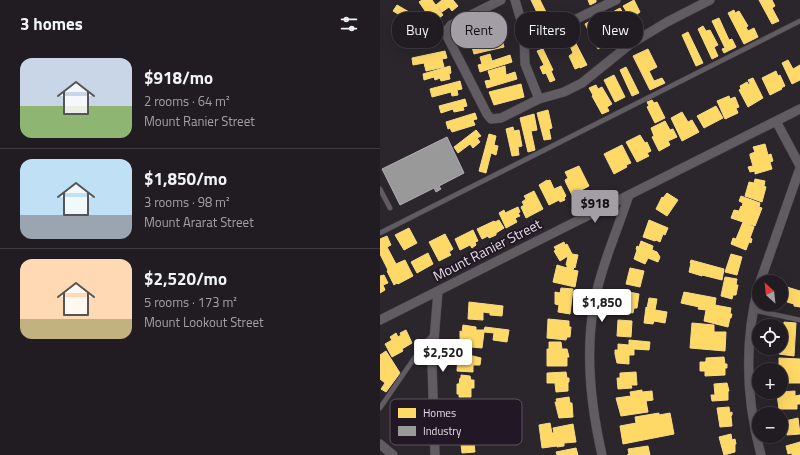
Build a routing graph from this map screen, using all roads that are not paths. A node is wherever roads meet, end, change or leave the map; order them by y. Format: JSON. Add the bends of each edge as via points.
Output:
{"nodes":[{"id":1,"x":501,"y":0,"type":"edge"},
{"id":2,"x":515,"y":0,"type":"edge"},
{"id":3,"x":616,"y":0,"type":"edge"},
{"id":4,"x":710,"y":0,"type":"edge"},
{"id":5,"x":696,"y":3,"type":"edge"},
{"id":6,"x":518,"y":12,"type":"edge"},
{"id":7,"x":580,"y":17,"type":"edge"},
{"id":8,"x":800,"y":21,"type":"edge"},
{"id":9,"x":524,"y":48,"type":"edge"},
{"id":10,"x":539,"y":99,"type":"junction"},
{"id":11,"x":800,"y":108,"type":"edge"},
{"id":12,"x":776,"y":121,"type":"junction"},
{"id":13,"x":800,"y":167,"type":"edge"},
{"id":14,"x":380,"y":189,"type":"edge"},
{"id":15,"x":630,"y":195,"type":"junction"},
{"id":16,"x":390,"y":208,"type":"dead end"},
{"id":17,"x":380,"y":233,"type":"edge"},
{"id":18,"x":762,"y":275,"type":"edge"},
{"id":19,"x":438,"y":291,"type":"junction"},
{"id":20,"x":753,"y":311,"type":"edge"},
{"id":21,"x":758,"y":311,"type":"edge"},
{"id":22,"x":380,"y":320,"type":"edge"},
{"id":23,"x":800,"y":320,"type":"edge"},
{"id":24,"x":434,"y":334,"type":"junction"},
{"id":25,"x":433,"y":399,"type":"edge"},
{"id":26,"x":380,"y":408,"type":"edge"},
{"id":27,"x":380,"y":444,"type":"edge"},
{"id":28,"x":435,"y":445,"type":"edge"},
{"id":29,"x":393,"y":455,"type":"edge"},
{"id":30,"x":435,"y":455,"type":"edge"},
{"id":31,"x":602,"y":455,"type":"edge"},
{"id":32,"x":761,"y":455,"type":"edge"}],
"edges":[{"from":1,"to":10,"type":"street","via":[[451,26],[447,30],[448,38],[491,119],[502,118]]},
{"from":2,"to":6,"type":"street"},
{"from":3,"to":7,"type":"street"},
{"from":4,"to":5,"type":"street"},
{"from":5,"to":10,"type":"street","via":[[629,45],[582,83],[564,92]]},
{"from":8,"to":17,"type":"lane"},
{"from":9,"to":10,"type":"street","via":[[525,64]]},
{"from":11,"to":12,"type":"street","name":"Mount Ranier Street"},
{"from":12,"to":13,"type":"street"},
{"from":12,"to":15,"type":"street","name":"Mount Ranier Street"},
{"from":13,"to":18,"type":"street"},
{"from":14,"to":16,"type":"lane"},
{"from":15,"to":19,"type":"street","name":"Mount Ranier Street"},
{"from":15,"to":31,"type":"street","via":[[600,281],[591,329],[590,367],[594,421]]},
{"from":19,"to":22,"type":"street","name":"Mount Ranier Street"},
{"from":19,"to":24,"type":"street"},
{"from":20,"to":32,"type":"street","via":[[748,372],[750,405]]},
{"from":21,"to":23,"type":"lane"},
{"from":24,"to":25,"type":"street"},
{"from":24,"to":26,"type":"lane","via":[[424,344]]},
{"from":27,"to":29,"type":"street"},
{"from":28,"to":30,"type":"street"}]}
